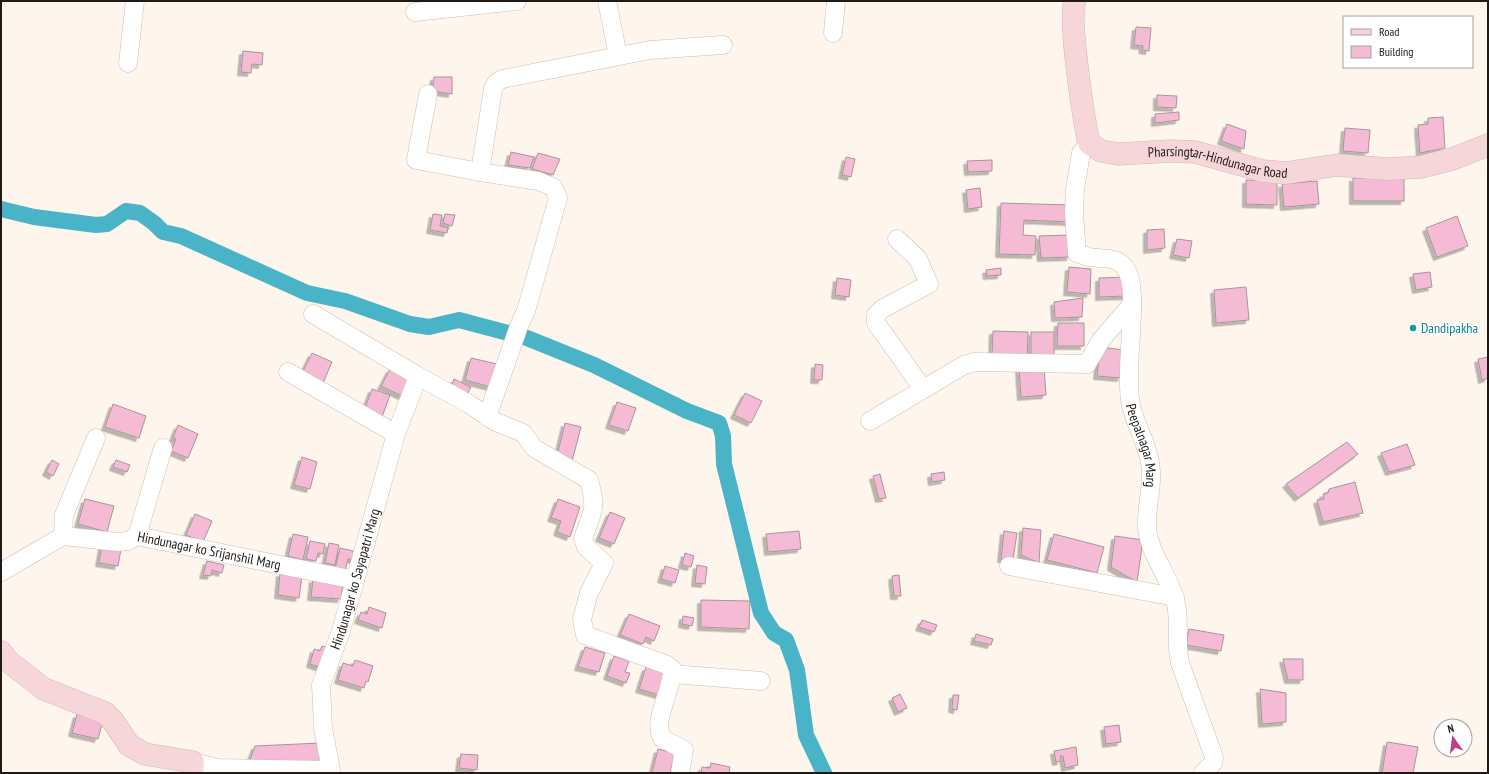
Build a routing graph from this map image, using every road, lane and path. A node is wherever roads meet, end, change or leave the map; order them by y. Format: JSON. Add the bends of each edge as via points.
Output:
{"nodes":[{"id":1,"x":135,"y":1,"type":"edge"},
{"id":2,"x":517,"y":1,"type":"edge"},
{"id":3,"x":607,"y":1,"type":"edge"},
{"id":4,"x":836,"y":1,"type":"edge"},
{"id":5,"x":1075,"y":1,"type":"edge"},
{"id":6,"x":415,"y":12,"type":"dead end"},
{"id":7,"x":833,"y":33,"type":"dead end"},
{"id":8,"x":723,"y":45,"type":"dead end"},
{"id":9,"x":618,"y":56,"type":"junction"},
{"id":10,"x":128,"y":63,"type":"dead end"},
{"id":11,"x":428,"y":94,"type":"dead end"},
{"id":12,"x":1089,"y":143,"type":"junction"},
{"id":13,"x":1488,"y":145,"type":"edge"},
{"id":14,"x":480,"y":172,"type":"junction"},
{"id":15,"x":897,"y":239,"type":"dead end"},
{"id":16,"x":1132,"y":304,"type":"junction"},
{"id":17,"x":313,"y":314,"type":"dead end"},
{"id":18,"x":288,"y":372,"type":"dead end"},
{"id":19,"x":418,"y":376,"type":"junction"},
{"id":20,"x":923,"y":389,"type":"junction"},
{"id":21,"x":487,"y":417,"type":"junction"},
{"id":22,"x":870,"y":421,"type":"dead end"},
{"id":23,"x":396,"y":434,"type":"junction"},
{"id":24,"x":96,"y":438,"type":"dead end"},
{"id":25,"x":164,"y":448,"type":"dead end"},
{"id":26,"x":63,"y":536,"type":"junction"},
{"id":27,"x":137,"y":536,"type":"junction"},
{"id":28,"x":1009,"y":566,"type":"dead end"},
{"id":29,"x":1,"y":572,"type":"edge"},
{"id":30,"x":356,"y":580,"type":"junction"},
{"id":31,"x":1175,"y":597,"type":"junction"},
{"id":32,"x":1,"y":652,"type":"edge"},
{"id":33,"x":672,"y":674,"type":"junction"},
{"id":34,"x":761,"y":682,"type":"dead end"},
{"id":35,"x":193,"y":767,"type":"edge"},
{"id":36,"x":333,"y":771,"type":"edge"},
{"id":37,"x":680,"y":773,"type":"edge"},
{"id":38,"x":1203,"y":773,"type":"edge"}],
"edges":[{"from":1,"to":10,"type":"street"},
{"from":2,"to":6,"type":"street"},
{"from":3,"to":9,"type":"street"},
{"from":4,"to":7,"type":"street"},
{"from":5,"to":12,"type":"street","via":[[1073,24],[1083,118]]},
{"from":8,"to":9,"type":"street"},
{"from":9,"to":14,"type":"street","via":[[502,79],[496,83],[493,88]]},
{"from":11,"to":14,"type":"street","via":[[416,160]]},
{"from":12,"to":13,"type":"street","name":"Pharsingtar-Hindunagar Road","via":[[1101,151],[1118,154],[1195,152],[1263,171],[1286,173],[1337,165],[1388,169],[1421,167],[1452,159]]},
{"from":12,"to":16,"type":"street","name":"Peepalnagar Marg","via":[[1081,153],[1075,189],[1077,253],[1089,257],[1106,257],[1120,262],[1128,273]]},
{"from":14,"to":21,"type":"street","via":[[538,181],[553,187],[558,198],[526,311]]},
{"from":15,"to":20,"type":"street","via":[[918,259],[929,284],[882,309],[876,316],[876,323]]},
{"from":16,"to":20,"type":"street","via":[[1100,340],[1087,364],[976,362]]},
{"from":16,"to":31,"type":"street","name":"Peepalnagar Marg","via":[[1130,401],[1150,462],[1147,526],[1150,543]]},
{"from":17,"to":19,"type":"street"},
{"from":18,"to":23,"type":"street"},
{"from":19,"to":21,"type":"street"},
{"from":19,"to":23,"type":"street","name":"Hindunagar ko Sayapatri Marg"},
{"from":20,"to":22,"type":"street"},
{"from":21,"to":33,"type":"street","via":[[523,433],[534,448],[589,480],[594,509],[583,538],[584,543],[604,563],[589,592],[582,619],[585,635],[667,666],[672,669]]},
{"from":23,"to":30,"type":"street","name":"Hindunagar ko Sayapatri Marg"},
{"from":24,"to":26,"type":"street","via":[[64,515]]},
{"from":25,"to":27,"type":"street"},
{"from":26,"to":27,"type":"street","name":"Hindunagar ko Srijanshil Marg","via":[[118,542],[128,541]]},
{"from":26,"to":29,"type":"street"},
{"from":27,"to":30,"type":"street","name":"Hindunagar ko Srijanshil Marg"},
{"from":28,"to":31,"type":"street"},
{"from":30,"to":36,"type":"street","name":"Hindunagar ko Sayapatri Marg","via":[[321,685],[323,728]]},
{"from":31,"to":38,"type":"street","name":"Peepalnagar Marg","via":[[1178,612],[1176,649],[1214,757]]},
{"from":32,"to":35,"type":"street","via":[[20,671],[44,689],[105,713],[129,745],[145,754]]},
{"from":33,"to":34,"type":"street"},
{"from":33,"to":37,"type":"street","via":[[658,726],[662,738],[684,750]]},
{"from":35,"to":36,"type":"street","name":"Hindunagar ko Sayapatri Marg"}]}
